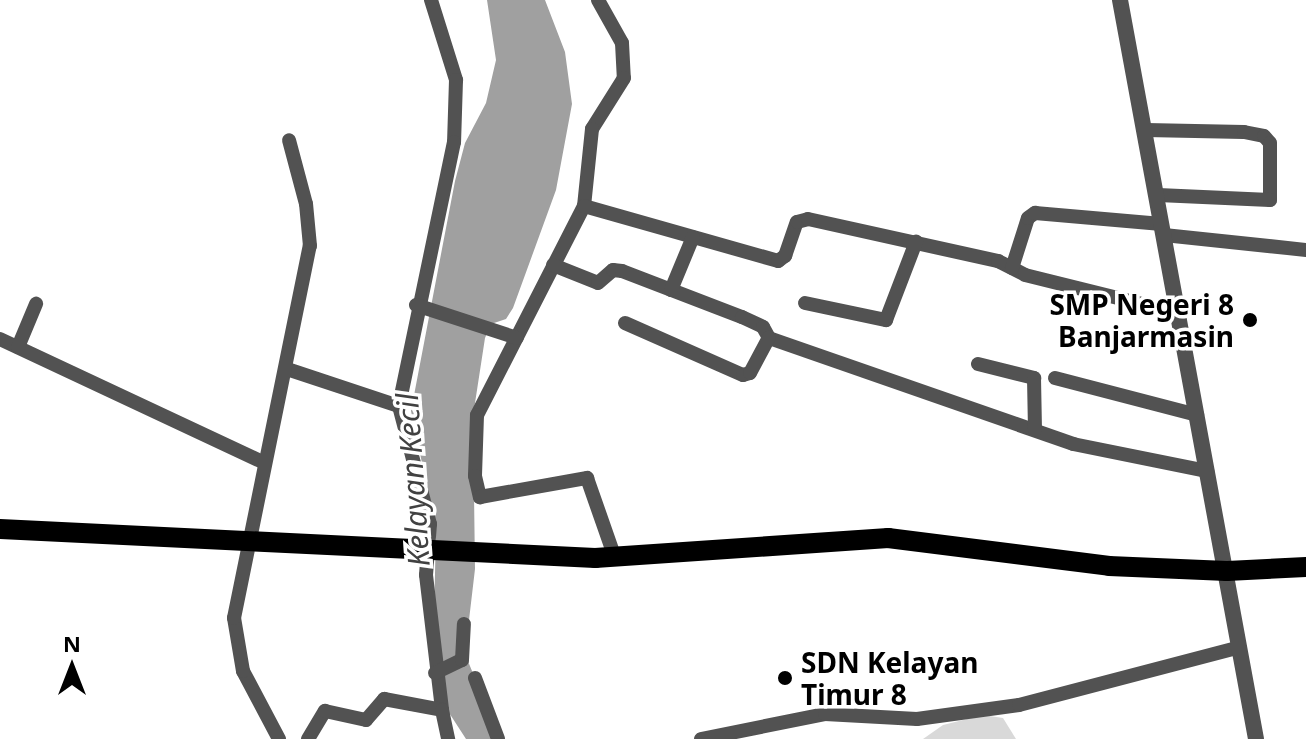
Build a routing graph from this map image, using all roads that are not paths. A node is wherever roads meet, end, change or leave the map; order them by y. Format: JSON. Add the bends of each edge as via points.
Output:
{"nodes":[{"id":1,"x":431,"y":0,"type":"edge"},
{"id":2,"x":598,"y":0,"type":"edge"},
{"id":3,"x":1120,"y":0,"type":"edge"},
{"id":4,"x":1146,"y":130,"type":"junction"},
{"id":5,"x":289,"y":140,"type":"dead end"},
{"id":6,"x":1158,"y":195,"type":"junction"},
{"id":7,"x":584,"y":206,"type":"junction"},
{"id":8,"x":1163,"y":229,"type":"junction"},
{"id":9,"x":693,"y":237,"type":"junction"},
{"id":10,"x":916,"y":242,"type":"junction"},
{"id":11,"x":1306,"y":250,"type":"edge"},
{"id":12,"x":553,"y":265,"type":"junction"},
{"id":13,"x":1012,"y":268,"type":"junction"},
{"id":14,"x":671,"y":290,"type":"junction"},
{"id":15,"x":805,"y":303,"type":"dead end"},
{"id":16,"x":36,"y":304,"type":"dead end"},
{"id":17,"x":419,"y":306,"type":"junction"},
{"id":18,"x":1179,"y":313,"type":"junction"},
{"id":19,"x":625,"y":323,"type":"dead end"},
{"id":20,"x":517,"y":338,"type":"junction"},
{"id":21,"x":769,"y":338,"type":"junction"},
{"id":22,"x":0,"y":339,"type":"edge"},
{"id":23,"x":18,"y":347,"type":"junction"},
{"id":24,"x":978,"y":364,"type":"dead end"},
{"id":25,"x":287,"y":369,"type":"junction"},
{"id":26,"x":1055,"y":378,"type":"dead end"},
{"id":27,"x":399,"y":406,"type":"junction"},
{"id":28,"x":1197,"y":415,"type":"junction"},
{"id":29,"x":1035,"y":430,"type":"junction"},
{"id":30,"x":263,"y":462,"type":"junction"},
{"id":31,"x":1207,"y":471,"type":"junction"},
{"id":32,"x":0,"y":529,"type":"edge"},
{"id":33,"x":247,"y":540,"type":"junction"},
{"id":34,"x":615,"y":558,"type":"junction"},
{"id":35,"x":1306,"y":558,"type":"edge"},
{"id":36,"x":1306,"y":567,"type":"edge"},
{"id":37,"x":1227,"y":571,"type":"junction"},
{"id":38,"x":464,"y":624,"type":"dead end"},
{"id":39,"x":1237,"y":648,"type":"junction"},
{"id":40,"x":436,"y":671,"type":"junction"},
{"id":41,"x":475,"y":678,"type":"dead end"},
{"id":42,"x":442,"y":710,"type":"junction"},
{"id":43,"x":279,"y":739,"type":"edge"},
{"id":44,"x":308,"y":739,"type":"edge"},
{"id":45,"x":448,"y":739,"type":"edge"},
{"id":46,"x":498,"y":739,"type":"edge"},
{"id":47,"x":701,"y":739,"type":"edge"},
{"id":48,"x":1256,"y":739,"type":"edge"}],
"edges":[{"from":1,"to":17,"type":"street","via":[[453,65],[456,101],[449,180]]},
{"from":2,"to":7,"type":"street","via":[[622,43],[626,67],[592,129]]},
{"from":3,"to":4,"type":"street"},
{"from":4,"to":6,"type":"street"},
{"from":4,"to":6,"type":"street","via":[[1244,132],[1264,136],[1270,143],[1270,200]]},
{"from":5,"to":25,"type":"street","via":[[306,204],[310,246]]},
{"from":6,"to":8,"type":"street"},
{"from":7,"to":9,"type":"street"},
{"from":7,"to":12,"type":"street"},
{"from":8,"to":11,"type":"street"},
{"from":8,"to":13,"type":"street","via":[[1035,213],[1028,218]]},
{"from":8,"to":18,"type":"street"},
{"from":9,"to":10,"type":"street","via":[[778,261],[802,219]]},
{"from":9,"to":14,"type":"street"},
{"from":10,"to":13,"type":"street"},
{"from":10,"to":15,"type":"street","via":[[886,320]]},
{"from":12,"to":14,"type":"street","via":[[598,283],[613,270],[622,271]]},
{"from":12,"to":20,"type":"street"},
{"from":13,"to":18,"type":"street"},
{"from":14,"to":21,"type":"street","via":[[763,327]]},
{"from":16,"to":23,"type":"street"},
{"from":17,"to":20,"type":"street"},
{"from":17,"to":27,"type":"street"},
{"from":18,"to":28,"type":"street"},
{"from":19,"to":21,"type":"street","via":[[743,375],[750,373]]},
{"from":20,"to":34,"type":"street","via":[[475,420],[477,494],[585,477]]},
{"from":21,"to":29,"type":"street"},
{"from":22,"to":23,"type":"street"},
{"from":23,"to":30,"type":"street"},
{"from":24,"to":29,"type":"street","via":[[1034,378]]},
{"from":25,"to":27,"type":"street"},
{"from":25,"to":30,"type":"street"},
{"from":26,"to":28,"type":"street"},
{"from":27,"to":40,"type":"street","via":[[430,524],[426,575]]},
{"from":28,"to":31,"type":"street"},
{"from":29,"to":31,"type":"street","via":[[1101,451]]},
{"from":30,"to":33,"type":"street"},
{"from":31,"to":37,"type":"street"},
{"from":32,"to":33,"type":"main road"},
{"from":33,"to":34,"type":"main road"},
{"from":33,"to":43,"type":"street","via":[[234,618],[239,659]]},
{"from":34,"to":37,"type":"main road","via":[[888,538],[1031,559]]},
{"from":35,"to":37,"type":"main road","via":[[1232,563]]},
{"from":36,"to":37,"type":"main road"},
{"from":37,"to":39,"type":"street"},
{"from":38,"to":40,"type":"street","via":[[459,641],[462,660]]},
{"from":39,"to":47,"type":"street","via":[[1019,705],[917,719],[825,714]]},
{"from":39,"to":48,"type":"street"},
{"from":40,"to":42,"type":"street"},
{"from":41,"to":46,"type":"street"},
{"from":42,"to":44,"type":"street","via":[[384,699],[366,720],[325,711]]},
{"from":42,"to":45,"type":"street"}]}
